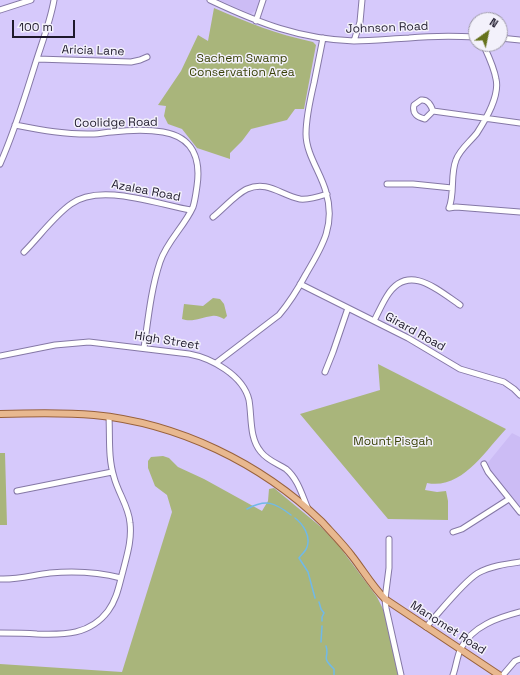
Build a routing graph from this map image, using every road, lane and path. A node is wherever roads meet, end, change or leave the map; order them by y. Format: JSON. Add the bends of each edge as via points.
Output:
{"nodes":[{"id":1,"x":31,"y":0,"type":"edge"},
{"id":2,"x":54,"y":0,"type":"edge"},
{"id":3,"x":210,"y":0,"type":"edge"},
{"id":4,"x":264,"y":0,"type":"edge"},
{"id":5,"x":362,"y":0,"type":"edge"},
{"id":6,"x":0,"y":10,"type":"edge"},
{"id":7,"x":256,"y":21,"type":"junction"},
{"id":8,"x":468,"y":37,"type":"edge"},
{"id":9,"x":323,"y":38,"type":"junction"},
{"id":10,"x":508,"y":39,"type":"edge"},
{"id":11,"x":520,"y":40,"type":"edge"},
{"id":12,"x":354,"y":41,"type":"junction"},
{"id":13,"x":486,"y":52,"type":"edge"},
{"id":14,"x":147,"y":57,"type":"dead end"},
{"id":15,"x":37,"y":59,"type":"junction"},
{"id":16,"x":433,"y":111,"type":"dead end"},
{"id":17,"x":484,"y":118,"type":"junction"},
{"id":18,"x":15,"y":124,"type":"junction"},
{"id":19,"x":520,"y":124,"type":"edge"},
{"id":20,"x":0,"y":164,"type":"edge"},
{"id":21,"x":388,"y":184,"type":"dead end"},
{"id":22,"x":452,"y":188,"type":"junction"},
{"id":23,"x":327,"y":194,"type":"junction"},
{"id":24,"x":191,"y":210,"type":"junction"},
{"id":25,"x":520,"y":212,"type":"edge"},
{"id":26,"x":213,"y":217,"type":"dead end"},
{"id":27,"x":24,"y":252,"type":"dead end"},
{"id":28,"x":300,"y":284,"type":"junction"},
{"id":29,"x":460,"y":305,"type":"dead end"},
{"id":30,"x":348,"y":308,"type":"junction"},
{"id":31,"x":374,"y":321,"type":"junction"},
{"id":32,"x":144,"y":348,"type":"junction"},
{"id":33,"x":0,"y":356,"type":"edge"},
{"id":34,"x":216,"y":363,"type":"junction"},
{"id":35,"x":325,"y":372,"type":"dead end"},
{"id":36,"x":520,"y":395,"type":"edge"},
{"id":37,"x":0,"y":414,"type":"edge"},
{"id":38,"x":109,"y":417,"type":"junction"},
{"id":39,"x":484,"y":464,"type":"dead end"},
{"id":40,"x":112,"y":472,"type":"junction"},
{"id":41,"x":17,"y":491,"type":"dead end"},
{"id":42,"x":509,"y":499,"type":"junction"},
{"id":43,"x":308,"y":510,"type":"junction"},
{"id":44,"x":520,"y":512,"type":"edge"},
{"id":45,"x":453,"y":532,"type":"dead end"},
{"id":46,"x":389,"y":539,"type":"dead end"},
{"id":47,"x":520,"y":562,"type":"edge"},
{"id":48,"x":121,"y":578,"type":"junction"},
{"id":49,"x":0,"y":579,"type":"edge"},
{"id":50,"x":385,"y":599,"type":"junction"},
{"id":51,"x":520,"y":612,"type":"edge"},
{"id":52,"x":426,"y":627,"type":"junction"},
{"id":53,"x":0,"y":633,"type":"edge"},
{"id":54,"x":460,"y":649,"type":"junction"},
{"id":55,"x":520,"y":659,"type":"edge"},
{"id":56,"x":401,"y":675,"type":"edge"},
{"id":57,"x":453,"y":675,"type":"edge"},
{"id":58,"x":499,"y":675,"type":"edge"},
{"id":59,"x":503,"y":675,"type":"edge"}],
"edges":[{"from":1,"to":6,"type":"street"},
{"from":2,"to":15,"type":"street"},
{"from":3,"to":7,"type":"street","name":"Johnson Road"},
{"from":4,"to":7,"type":"street"},
{"from":5,"to":12,"type":"street","via":[[360,22]]},
{"from":7,"to":9,"type":"street","name":"Johnson Road","via":[[292,33]]},
{"from":8,"to":12,"type":"street","name":"Johnson Road"},
{"from":9,"to":12,"type":"street","name":"Johnson Road"},
{"from":9,"to":23,"type":"street","via":[[309,105],[306,135],[308,148]]},
{"from":10,"to":11,"type":"street"},
{"from":13,"to":17,"type":"street","via":[[497,80],[495,98]]},
{"from":14,"to":15,"type":"street","name":"Aricia Lane","via":[[132,62]]},
{"from":15,"to":18,"type":"street"},
{"from":16,"to":17,"type":"street"},
{"from":17,"to":19,"type":"street"},
{"from":17,"to":22,"type":"street","via":[[476,133],[456,158]]},
{"from":18,"to":20,"type":"street"},
{"from":18,"to":24,"type":"street","name":"Coolidge Road","via":[[64,133],[95,134],[143,130],[174,135],[187,143],[196,156],[196,193]]},
{"from":21,"to":22,"type":"street"},
{"from":22,"to":25,"type":"street","via":[[449,208]]},
{"from":23,"to":26,"type":"street","via":[[299,199],[269,187],[256,186],[241,193]]},
{"from":23,"to":28,"type":"street","via":[[330,214],[326,239]]},
{"from":24,"to":27,"type":"street","name":"Azalea Road","via":[[130,197],[104,194],[85,197],[72,203]]},
{"from":24,"to":32,"type":"street","name":"Coolidge Road","via":[[160,260]]},
{"from":28,"to":30,"type":"street","name":"Girard Road"},
{"from":28,"to":34,"type":"street","via":[[279,315]]},
{"from":29,"to":31,"type":"street","via":[[427,282],[408,280],[390,292]]},
{"from":30,"to":31,"type":"street","name":"Girard Road"},
{"from":30,"to":35,"type":"street"},
{"from":31,"to":36,"type":"street","name":"Girard Road","via":[[460,369],[504,382]]},
{"from":32,"to":33,"type":"street","name":"High Street","via":[[73,342]]},
{"from":32,"to":34,"type":"street","name":"High Street","via":[[201,356]]},
{"from":34,"to":43,"type":"street","name":"High Street","via":[[243,387],[248,398],[255,443],[261,453],[293,476]]},
{"from":37,"to":38,"type":"main road","via":[[65,413]]},
{"from":38,"to":40,"type":"street"},
{"from":38,"to":43,"type":"main road","via":[[170,430],[200,442],[266,477]]},
{"from":39,"to":42,"type":"street"},
{"from":40,"to":41,"type":"street"},
{"from":40,"to":48,"type":"street","via":[[130,522],[130,542]]},
{"from":42,"to":44,"type":"street"},
{"from":42,"to":45,"type":"street"},
{"from":43,"to":50,"type":"main road","name":"High Street","via":[[351,554]]},
{"from":46,"to":50,"type":"street","via":[[390,568]]},
{"from":47,"to":52,"type":"street","via":[[493,567],[478,573],[466,582]]},
{"from":48,"to":49,"type":"street","via":[[80,572]]},
{"from":48,"to":53,"type":"street","via":[[119,590],[108,611],[90,627],[62,635]]},
{"from":50,"to":52,"type":"main road","name":"Manomet Road"},
{"from":50,"to":56,"type":"street","name":"High Street"},
{"from":51,"to":54,"type":"street","via":[[489,622],[475,631]]},
{"from":52,"to":54,"type":"main road","name":"Manomet Road"},
{"from":54,"to":57,"type":"street"},
{"from":54,"to":58,"type":"main road","name":"Manomet Road"},
{"from":55,"to":59,"type":"street"}]}
